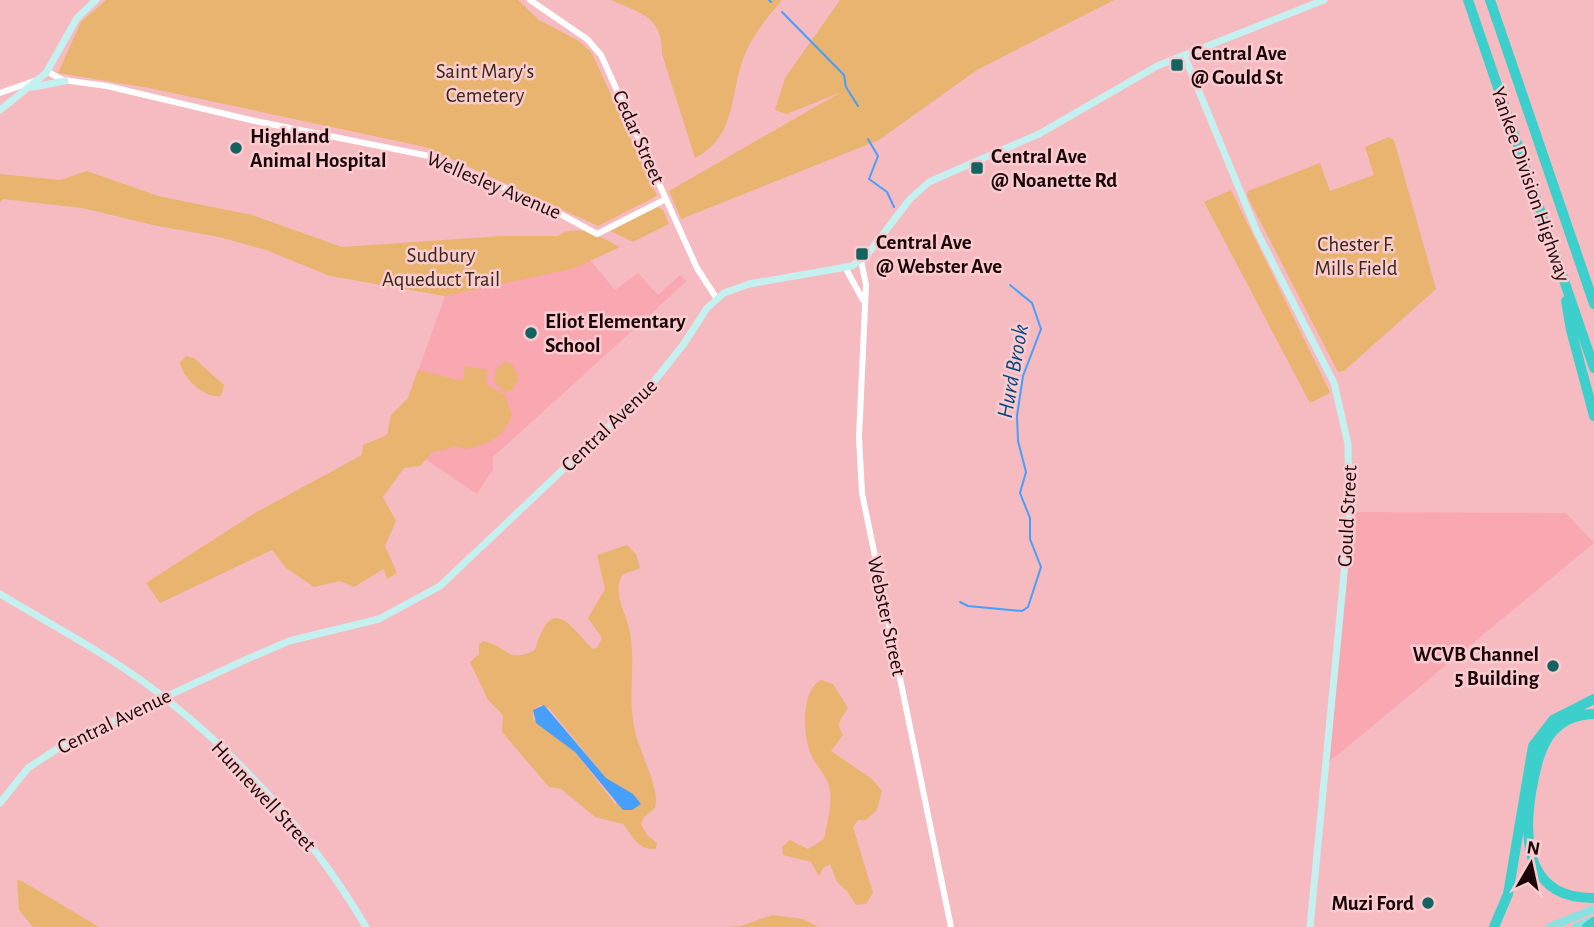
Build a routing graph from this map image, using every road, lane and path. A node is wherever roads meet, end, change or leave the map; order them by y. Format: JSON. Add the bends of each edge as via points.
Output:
{"nodes":[{"id":1,"x":96,"y":0,"type":"edge"},
{"id":2,"x":530,"y":0,"type":"edge"},
{"id":3,"x":1324,"y":0,"type":"edge"},
{"id":4,"x":1468,"y":0,"type":"edge"},
{"id":5,"x":1490,"y":0,"type":"edge"},
{"id":6,"x":1184,"y":55,"type":"junction"},
{"id":7,"x":48,"y":72,"type":"junction"},
{"id":8,"x":40,"y":79,"type":"junction"},
{"id":9,"x":65,"y":80,"type":"junction"},
{"id":10,"x":29,"y":88,"type":"junction"},
{"id":11,"x":0,"y":93,"type":"edge"},
{"id":12,"x":0,"y":110,"type":"edge"},
{"id":13,"x":666,"y":200,"type":"junction"},
{"id":14,"x":861,"y":260,"type":"junction"},
{"id":15,"x":846,"y":269,"type":"junction"},
{"id":16,"x":1563,"y":276,"type":"junction"},
{"id":17,"x":717,"y":299,"type":"junction"},
{"id":18,"x":864,"y":302,"type":"junction"},
{"id":19,"x":1594,"y":304,"type":"edge"},
{"id":20,"x":1594,"y":368,"type":"edge"},
{"id":21,"x":1594,"y":416,"type":"edge"},
{"id":22,"x":0,"y":594,"type":"edge"},
{"id":23,"x":163,"y":697,"type":"junction"},
{"id":24,"x":1594,"y":699,"type":"edge"},
{"id":25,"x":1594,"y":714,"type":"edge"},
{"id":26,"x":0,"y":803,"type":"edge"},
{"id":27,"x":1594,"y":898,"type":"edge"},
{"id":28,"x":1594,"y":909,"type":"edge"},
{"id":29,"x":1594,"y":921,"type":"edge"},
{"id":30,"x":366,"y":927,"type":"edge"},
{"id":31,"x":951,"y":927,"type":"edge"},
{"id":32,"x":1310,"y":927,"type":"edge"},
{"id":33,"x":1494,"y":927,"type":"edge"},
{"id":34,"x":1550,"y":927,"type":"edge"},
{"id":35,"x":1576,"y":927,"type":"edge"},
{"id":36,"x":1587,"y":927,"type":"edge"}],
"edges":[{"from":1,"to":7,"type":"main road","via":[[77,18]]},
{"from":2,"to":13,"type":"street","name":"Cedar Street","via":[[597,49]]},
{"from":3,"to":6,"type":"main road","name":"Central Avenue"},
{"from":4,"to":16,"type":"highway","name":"Yankee Division Highway"},
{"from":5,"to":19,"type":"highway","name":"Yankee Division Highway"},
{"from":6,"to":14,"type":"main road","name":"Central Avenue","via":[[1134,78],[1039,134],[925,185]]},
{"from":6,"to":32,"type":"main road","name":"Gould Street","via":[[1257,232],[1334,383],[1349,444],[1350,513]]},
{"from":7,"to":8,"type":"main road"},
{"from":7,"to":9,"type":"street","name":"Wellesley Avenue"},
{"from":8,"to":10,"type":"main road"},
{"from":8,"to":11,"type":"street"},
{"from":9,"to":10,"type":"main road"},
{"from":9,"to":13,"type":"street","name":"Wellesley Avenue","via":[[438,158],[597,234]]},
{"from":10,"to":12,"type":"main road"},
{"from":13,"to":17,"type":"street","name":"Cedar Street","via":[[699,273]]},
{"from":14,"to":15,"type":"main road","name":"Central Avenue"},
{"from":14,"to":18,"type":"street","name":"Webster Street"},
{"from":15,"to":17,"type":"main road","name":"Central Avenue","via":[[749,284]]},
{"from":15,"to":18,"type":"street"},
{"from":16,"to":20,"type":"highway","name":"Yankee Division Highway"},
{"from":16,"to":21,"type":"highway","via":[[1571,330]]},
{"from":17,"to":23,"type":"main road","name":"Central Avenue","via":[[648,389],[440,586],[389,615],[289,642]]},
{"from":18,"to":31,"type":"street","name":"Webster Street","via":[[859,437],[862,493]]},
{"from":22,"to":23,"type":"main road","name":"Hunnewell Street"},
{"from":23,"to":26,"type":"main road","name":"Central Avenue","via":[[47,754],[22,775]]},
{"from":23,"to":30,"type":"main road","name":"Hunnewell Street","via":[[248,773],[327,865]]},
{"from":24,"to":33,"type":"highway","via":[[1553,720],[1533,746],[1508,894]]},
{"from":25,"to":27,"type":"highway","via":[[1563,722],[1542,745],[1526,834],[1531,858],[1546,879],[1564,893]]},
{"from":28,"to":34,"type":"main road"},
{"from":29,"to":35,"type":"main road"},
{"from":29,"to":36,"type":"highway"}]}
